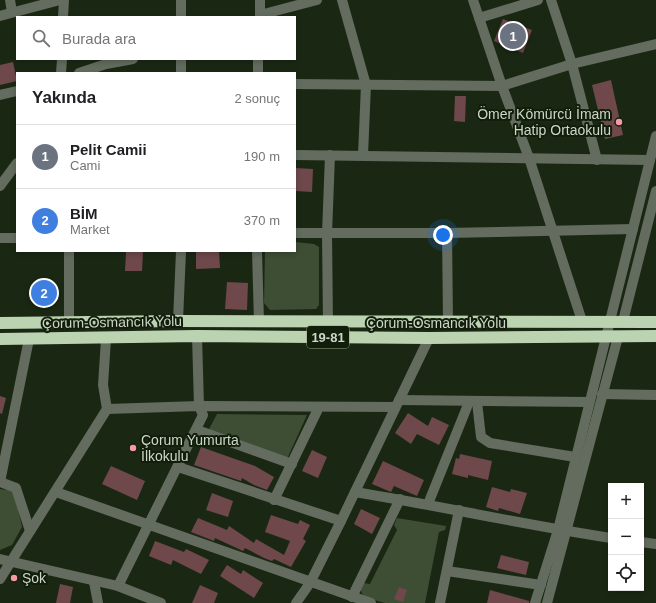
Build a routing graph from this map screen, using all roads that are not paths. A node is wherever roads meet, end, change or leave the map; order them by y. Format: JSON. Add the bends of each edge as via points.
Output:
{"nodes":[{"id":1,"x":10,"y":0,"type":"edge"},
{"id":2,"x":60,"y":0,"type":"edge"},
{"id":3,"x":64,"y":0,"type":"edge"},
{"id":4,"x":181,"y":0,"type":"edge"},
{"id":5,"x":260,"y":0,"type":"edge"},
{"id":6,"x":317,"y":0,"type":"edge"},
{"id":7,"x":342,"y":0,"type":"edge"},
{"id":8,"x":473,"y":0,"type":"edge"},
{"id":9,"x":538,"y":0,"type":"edge"},
{"id":10,"x":551,"y":0,"type":"edge"},
{"id":11,"x":49,"y":2,"type":"edge"},
{"id":12,"x":12,"y":12,"type":"junction"},
{"id":13,"x":0,"y":16,"type":"edge"},
{"id":14,"x":64,"y":16,"type":"edge"},
{"id":15,"x":181,"y":16,"type":"edge"},
{"id":16,"x":260,"y":16,"type":"edge"},
{"id":17,"x":479,"y":18,"type":"junction"},
{"id":18,"x":656,"y":44,"type":"edge"},
{"id":19,"x":62,"y":60,"type":"edge"},
{"id":20,"x":130,"y":60,"type":"edge"},
{"id":21,"x":181,"y":60,"type":"edge"},
{"id":22,"x":258,"y":60,"type":"edge"},
{"id":23,"x":572,"y":64,"type":"junction"},
{"id":24,"x":106,"y":69,"type":"edge"},
{"id":25,"x":61,"y":72,"type":"edge"},
{"id":26,"x":86,"y":72,"type":"edge"},
{"id":27,"x":181,"y":72,"type":"edge"},
{"id":28,"x":258,"y":72,"type":"edge"},
{"id":29,"x":296,"y":84,"type":"edge"},
{"id":30,"x":366,"y":85,"type":"junction"},
{"id":31,"x":502,"y":86,"type":"junction"},
{"id":32,"x":16,"y":91,"type":"edge"},
{"id":33,"x":0,"y":95,"type":"edge"},
{"id":34,"x":656,"y":136,"type":"edge"},
{"id":35,"x":296,"y":155,"type":"edge"},
{"id":36,"x":330,"y":155,"type":"junction"},
{"id":37,"x":363,"y":155,"type":"junction"},
{"id":38,"x":529,"y":158,"type":"junction"},
{"id":39,"x":597,"y":160,"type":"junction"},
{"id":40,"x":650,"y":160,"type":"junction"},
{"id":41,"x":15,"y":167,"type":"edge"},
{"id":42,"x":0,"y":172,"type":"edge"},
{"id":43,"x":0,"y":186,"type":"edge"},
{"id":44,"x":656,"y":191,"type":"edge"},
{"id":45,"x":633,"y":229,"type":"junction"},
{"id":46,"x":651,"y":229,"type":"edge"},
{"id":47,"x":552,"y":230,"type":"junction"},
{"id":48,"x":296,"y":233,"type":"edge"},
{"id":49,"x":447,"y":233,"type":"junction"},
{"id":50,"x":327,"y":234,"type":"junction"},
{"id":51,"x":0,"y":238,"type":"edge"},
{"id":52,"x":16,"y":238,"type":"edge"},
{"id":53,"x":69,"y":252,"type":"edge"},
{"id":54,"x":181,"y":252,"type":"edge"},
{"id":55,"x":257,"y":252,"type":"edge"},
{"id":56,"x":178,"y":321,"type":"junction"},
{"id":57,"x":448,"y":321,"type":"junction"},
{"id":58,"x":582,"y":321,"type":"junction"},
{"id":59,"x":610,"y":321,"type":"junction"},
{"id":60,"x":623,"y":321,"type":"junction"},
{"id":61,"x":259,"y":322,"type":"junction"},
{"id":62,"x":656,"y":322,"type":"edge"},
{"id":63,"x":0,"y":323,"type":"edge"},
{"id":64,"x":69,"y":323,"type":"junction"},
{"id":65,"x":328,"y":323,"type":"junction"},
{"id":66,"x":197,"y":336,"type":"junction"},
{"id":67,"x":656,"y":336,"type":"edge"},
{"id":68,"x":612,"y":337,"type":"junction"},
{"id":69,"x":106,"y":338,"type":"junction"},
{"id":70,"x":429,"y":338,"type":"junction"},
{"id":71,"x":0,"y":339,"type":"edge"},
{"id":72,"x":29,"y":339,"type":"junction"},
{"id":73,"x":602,"y":394,"type":"junction"},
{"id":74,"x":656,"y":395,"type":"edge"},
{"id":75,"x":473,"y":402,"type":"junction"},
{"id":76,"x":589,"y":402,"type":"junction"},
{"id":77,"x":397,"y":404,"type":"junction"},
{"id":78,"x":199,"y":406,"type":"junction"},
{"id":79,"x":319,"y":407,"type":"junction"},
{"id":80,"x":107,"y":409,"type":"junction"},
{"id":81,"x":197,"y":430,"type":"junction"},
{"id":82,"x":575,"y":456,"type":"junction"},
{"id":83,"x":292,"y":464,"type":"junction"},
{"id":84,"x":178,"y":467,"type":"junction"},
{"id":85,"x":0,"y":482,"type":"edge"},
{"id":86,"x":56,"y":492,"type":"junction"},
{"id":87,"x":355,"y":492,"type":"junction"},
{"id":88,"x":400,"y":499,"type":"junction"},
{"id":89,"x":274,"y":500,"type":"junction"},
{"id":90,"x":428,"y":504,"type":"junction"},
{"id":91,"x":459,"y":510,"type":"junction"},
{"id":92,"x":341,"y":521,"type":"junction"},
{"id":93,"x":147,"y":525,"type":"junction"},
{"id":94,"x":562,"y":530,"type":"junction"},
{"id":95,"x":30,"y":531,"type":"junction"},
{"id":96,"x":608,"y":538,"type":"edge"},
{"id":97,"x":644,"y":542,"type":"edge"},
{"id":98,"x":656,"y":544,"type":"edge"},
{"id":99,"x":0,"y":559,"type":"edge"},
{"id":100,"x":12,"y":561,"type":"junction"},
{"id":101,"x":447,"y":571,"type":"junction"},
{"id":102,"x":0,"y":579,"type":"edge"},
{"id":103,"x":94,"y":582,"type":"junction"},
{"id":104,"x":310,"y":583,"type":"junction"},
{"id":105,"x":540,"y":585,"type":"junction"},
{"id":106,"x":118,"y":586,"type":"junction"},
{"id":107,"x":352,"y":597,"type":"junction"},
{"id":108,"x":98,"y":603,"type":"edge"},
{"id":109,"x":161,"y":603,"type":"edge"},
{"id":110,"x":296,"y":603,"type":"edge"},
{"id":111,"x":371,"y":603,"type":"edge"},
{"id":112,"x":440,"y":603,"type":"edge"},
{"id":113,"x":535,"y":603,"type":"edge"},
{"id":114,"x":547,"y":603,"type":"edge"}],
"edges":[{"from":1,"to":12,"type":"street"},
{"from":2,"to":11,"type":"street"},
{"from":3,"to":14,"type":"street"},
{"from":4,"to":15,"type":"street"},
{"from":5,"to":16,"type":"street"},
{"from":6,"to":16,"type":"street"},
{"from":7,"to":30,"type":"street"},
{"from":8,"to":17,"type":"street"},
{"from":9,"to":17,"type":"street"},
{"from":10,"to":23,"type":"street"},
{"from":11,"to":12,"type":"street"},
{"from":12,"to":13,"type":"street"},
{"from":17,"to":31,"type":"street"},
{"from":18,"to":23,"type":"street"},
{"from":19,"to":25,"type":"street"},
{"from":20,"to":24,"type":"street"},
{"from":21,"to":27,"type":"street"},
{"from":22,"to":28,"type":"street"},
{"from":23,"to":31,"type":"street"},
{"from":23,"to":39,"type":"street"},
{"from":24,"to":26,"type":"street"},
{"from":29,"to":30,"type":"street"},
{"from":30,"to":31,"type":"street"},
{"from":30,"to":37,"type":"street"},
{"from":31,"to":38,"type":"street"},
{"from":32,"to":33,"type":"street"},
{"from":34,"to":40,"type":"street"},
{"from":35,"to":36,"type":"street"},
{"from":36,"to":37,"type":"street"},
{"from":36,"to":50,"type":"street"},
{"from":37,"to":38,"type":"street"},
{"from":38,"to":39,"type":"street"},
{"from":38,"to":47,"type":"street"},
{"from":39,"to":40,"type":"street"},
{"from":40,"to":45,"type":"street"},
{"from":41,"to":42,"type":"street"},
{"from":41,"to":43,"type":"street"},
{"from":44,"to":46,"type":"street"},
{"from":45,"to":47,"type":"street"},
{"from":45,"to":59,"type":"street"},
{"from":46,"to":60,"type":"street"},
{"from":47,"to":49,"type":"street"},
{"from":47,"to":58,"type":"street"},
{"from":48,"to":50,"type":"street"},
{"from":49,"to":50,"type":"street"},
{"from":49,"to":57,"type":"street"},
{"from":50,"to":65,"type":"street"},
{"from":51,"to":52,"type":"street"},
{"from":53,"to":64,"type":"street"},
{"from":54,"to":56,"type":"street"},
{"from":55,"to":61,"type":"street"},
{"from":56,"to":61,"type":"highway","name":"Çorum-Osmancık Yolu","number":"19-81"},
{"from":56,"to":64,"type":"highway","name":"Çorum-Osmancık Yolu","number":"19-81"},
{"from":57,"to":58,"type":"highway","name":"Çorum-Osmancık Yolu","number":"19-81"},
{"from":57,"to":65,"type":"highway","name":"Çorum-Osmancık Yolu","number":"19-81"},
{"from":58,"to":59,"type":"highway","name":"Çorum-Osmancık Yolu","number":"19-81"},
{"from":59,"to":60,"type":"highway","name":"Çorum-Osmancık Yolu","number":"19-81"},
{"from":59,"to":68,"type":"street"},
{"from":60,"to":62,"type":"highway","name":"Çorum-Osmancık Yolu","number":"19-81"},
{"from":61,"to":65,"type":"highway","name":"Çorum-Osmancık Yolu","number":"19-81"},
{"from":63,"to":64,"type":"highway","name":"Çorum-Osmancık Yolu","number":"19-81"},
{"from":66,"to":69,"type":"highway","name":"Çorum-Osmancık Yolu","number":"19-81"},
{"from":66,"to":70,"type":"highway","name":"Çorum-Osmancık Yolu","number":"19-81"},
{"from":66,"to":78,"type":"street"},
{"from":67,"to":68,"type":"highway","name":"Çorum-Osmancık Yolu","number":"19-81"},
{"from":68,"to":70,"type":"highway","name":"Çorum-Osmancık Yolu","number":"19-81"},
{"from":68,"to":73,"type":"street"},
{"from":68,"to":76,"type":"street"},
{"from":69,"to":72,"type":"highway","name":"Çorum-Osmancık Yolu","number":"19-81"},
{"from":69,"to":80,"type":"street","via":[[102,385]]},
{"from":70,"to":77,"type":"street"},
{"from":71,"to":72,"type":"highway","name":"Çorum-Osmancık Yolu","number":"19-81"},
{"from":72,"to":85,"type":"street"},
{"from":73,"to":74,"type":"street"},
{"from":73,"to":94,"type":"street"},
{"from":75,"to":76,"type":"street"},
{"from":75,"to":77,"type":"street"},
{"from":75,"to":82,"type":"street","via":[[481,437],[490,443]]},
{"from":75,"to":90,"type":"street"},
{"from":76,"to":82,"type":"street"},
{"from":77,"to":79,"type":"street"},
{"from":77,"to":87,"type":"street"},
{"from":78,"to":79,"type":"street"},
{"from":78,"to":80,"type":"street"},
{"from":78,"to":81,"type":"street","via":[[203,415]]},
{"from":79,"to":83,"type":"street"},
{"from":80,"to":86,"type":"street"},
{"from":81,"to":83,"type":"street"},
{"from":81,"to":84,"type":"street"},
{"from":82,"to":94,"type":"street"},
{"from":83,"to":89,"type":"street"},
{"from":84,"to":89,"type":"street"},
{"from":84,"to":93,"type":"street"},
{"from":85,"to":95,"type":"street","via":[[16,488]]},
{"from":86,"to":93,"type":"street"},
{"from":86,"to":95,"type":"street"},
{"from":87,"to":88,"type":"street"},
{"from":87,"to":92,"type":"street"},
{"from":88,"to":90,"type":"street"},
{"from":88,"to":107,"type":"street"},
{"from":89,"to":92,"type":"street"},
{"from":90,"to":91,"type":"street"},
{"from":91,"to":94,"type":"street"},
{"from":91,"to":101,"type":"street"},
{"from":92,"to":104,"type":"street"},
{"from":93,"to":104,"type":"street"},
{"from":93,"to":106,"type":"street"},
{"from":94,"to":96,"type":"street"},
{"from":94,"to":105,"type":"street"},
{"from":94,"to":114,"type":"street"},
{"from":95,"to":100,"type":"street"},
{"from":97,"to":98,"type":"street"},
{"from":99,"to":100,"type":"street"},
{"from":100,"to":102,"type":"street"},
{"from":100,"to":103,"type":"street"},
{"from":101,"to":105,"type":"street"},
{"from":101,"to":112,"type":"street"},
{"from":103,"to":106,"type":"street"},
{"from":103,"to":108,"type":"street"},
{"from":104,"to":107,"type":"street"},
{"from":104,"to":110,"type":"street"},
{"from":105,"to":113,"type":"street"},
{"from":106,"to":109,"type":"street"},
{"from":107,"to":111,"type":"street"}]}
